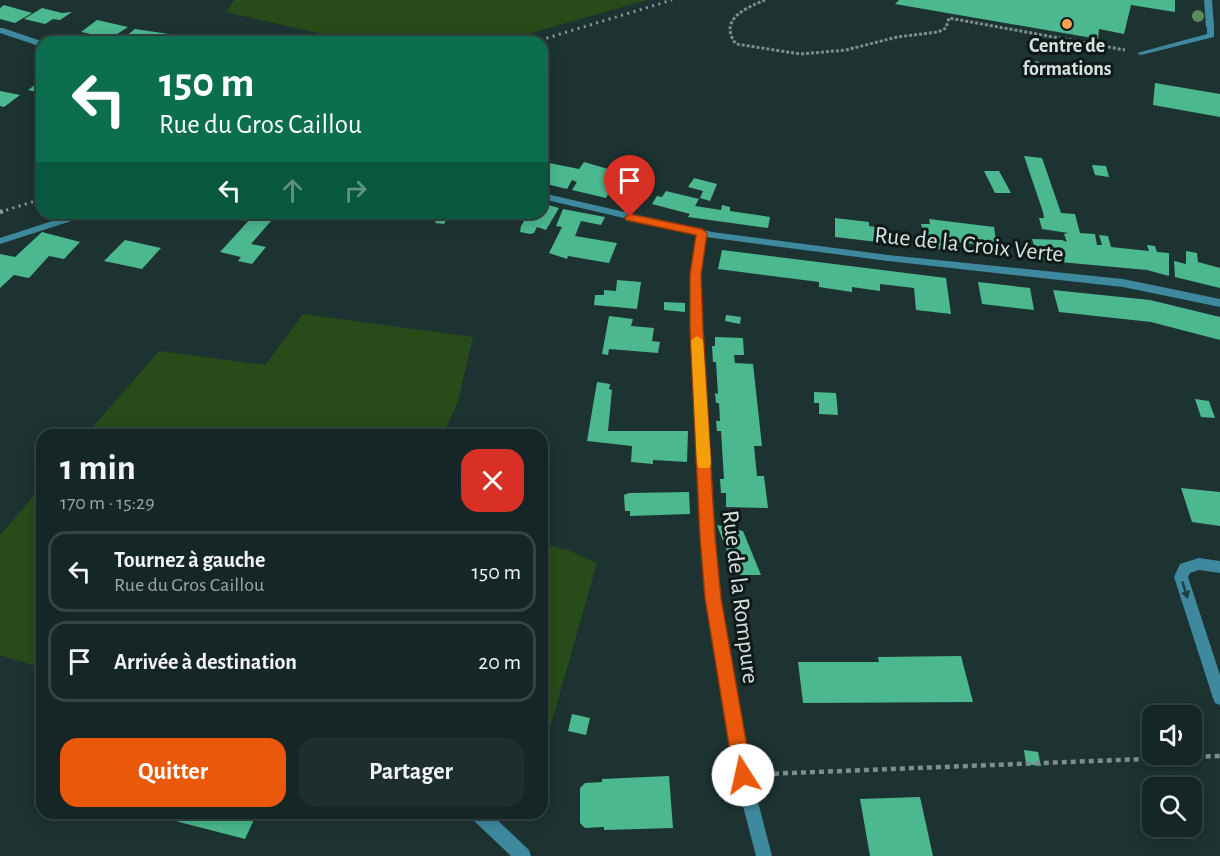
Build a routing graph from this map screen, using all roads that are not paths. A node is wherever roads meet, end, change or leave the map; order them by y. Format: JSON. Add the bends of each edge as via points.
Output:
{"nodes":[{"id":1,"x":1208,"y":0,"type":"edge"},
{"id":2,"x":0,"y":30,"type":"edge"},
{"id":3,"x":36,"y":42,"type":"edge"},
{"id":4,"x":1141,"y":53,"type":"road end"},
{"id":5,"x":548,"y":197,"type":"edge"},
{"id":6,"x":68,"y":219,"type":"edge"},
{"id":7,"x":707,"y":234,"type":"junction"},
{"id":8,"x":0,"y":241,"type":"edge"},
{"id":9,"x":1220,"y":303,"type":"edge"},
{"id":10,"x":1220,"y":567,"type":"edge"},
{"id":11,"x":1220,"y":698,"type":"edge"},
{"id":12,"x":484,"y":819,"type":"edge"},
{"id":13,"x":524,"y":856,"type":"edge"},
{"id":14,"x":764,"y":856,"type":"edge"}],
"edges":[{"from":1,"to":4,"type":"street","via":[[1211,35]]},
{"from":2,"to":3,"type":"street"},
{"from":5,"to":7,"type":"street","name":"Rue de la Croix Verte"},
{"from":6,"to":8,"type":"street"},
{"from":7,"to":9,"type":"street","name":"Rue de la Croix Verte","via":[[1123,283]]},
{"from":7,"to":14,"type":"street","name":"Rue de la Rompure","via":[[696,275],[696,328],[713,598],[743,775]]},
{"from":10,"to":11,"type":"street","one_way":true,"via":[[1199,564],[1185,568],[1181,577]]},
{"from":12,"to":13,"type":"street"}]}
